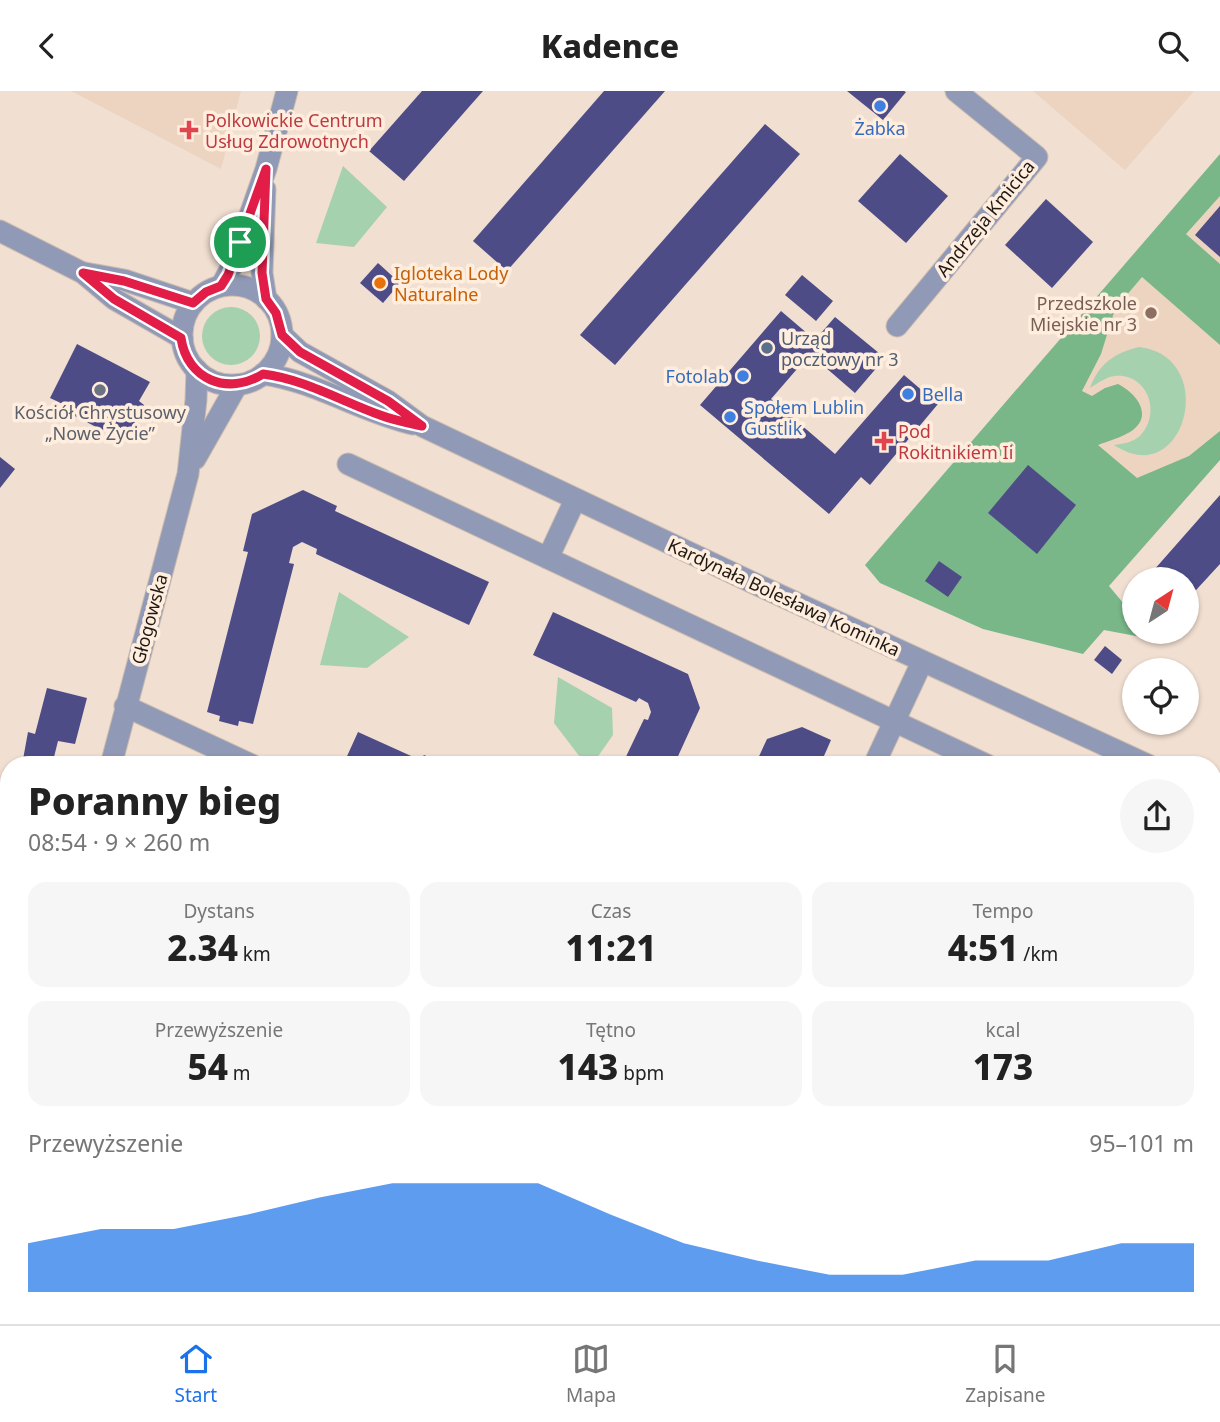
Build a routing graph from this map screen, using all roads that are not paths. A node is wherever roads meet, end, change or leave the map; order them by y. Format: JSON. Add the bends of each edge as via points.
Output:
{"nodes":[{"id":1,"x":287,"y":91,"type":"edge"},
{"id":2,"x":956,"y":91,"type":"edge"},
{"id":3,"x":266,"y":169,"type":"junction"},
{"id":4,"x":0,"y":231,"type":"edge"},
{"id":5,"x":83,"y":273,"type":"junction"},
{"id":6,"x":221,"y":286,"type":"junction"},
{"id":7,"x":266,"y":299,"type":"junction"},
{"id":8,"x":193,"y":303,"type":"junction"},
{"id":9,"x":897,"y":326,"type":"dead end"},
{"id":10,"x":282,"y":335,"type":"junction"},
{"id":11,"x":181,"y":338,"type":"junction"},
{"id":12,"x":197,"y":370,"type":"junction"},
{"id":13,"x":263,"y":374,"type":"junction"},
{"id":14,"x":237,"y":385,"type":"junction"},
{"id":15,"x":422,"y":426,"type":"junction"},
{"id":16,"x":348,"y":464,"type":"dead end"},
{"id":17,"x":188,"y":474,"type":"junction"},
{"id":18,"x":575,"y":500,"type":"junction"},
{"id":19,"x":548,"y":558,"type":"junction"},
{"id":20,"x":922,"y":662,"type":"junction"},
{"id":21,"x":125,"y":706,"type":"junction"},
{"id":22,"x":894,"y":721,"type":"junction"},
{"id":23,"x":113,"y":756,"type":"edge"},
{"id":24,"x":233,"y":756,"type":"edge"},
{"id":25,"x":878,"y":756,"type":"edge"},
{"id":26,"x":968,"y":756,"type":"edge"},
{"id":27,"x":1128,"y":756,"type":"edge"}],
"edges":[{"from":1,"to":3,"type":"street"},
{"from":2,"to":9,"type":"street","name":"Andrzeja Kmicica","via":[[1037,157]]},
{"from":3,"to":6,"type":"street"},
{"from":3,"to":7,"type":"street","via":[[262,261]]},
{"from":4,"to":5,"type":"street"},
{"from":5,"to":8,"type":"street"},
{"from":5,"to":11,"type":"street","via":[[114,299]]},
{"from":6,"to":7,"type":"street","via":[[245,287]]},
{"from":6,"to":8,"type":"street"},
{"from":7,"to":10,"type":"street"},
{"from":8,"to":11,"type":"street"},
{"from":10,"to":13,"type":"street","via":[[276,358]]},
{"from":10,"to":15,"type":"street","name":"Kardynała Bolesława Kominka","via":[[300,352],[388,401]]},
{"from":11,"to":12,"type":"street","via":[[188,360]]},
{"from":12,"to":14,"type":"street","via":[[215,382]]},
{"from":12,"to":17,"type":"street","name":"Głogowska"},
{"from":13,"to":14,"type":"street"},
{"from":13,"to":15,"type":"street","name":"Kardynała Bolesława Kominka","via":[[296,380],[381,415]]},
{"from":14,"to":17,"type":"street","name":"Głogowska"},
{"from":15,"to":18,"type":"street","name":"Kardynała Bolesława Kominka"},
{"from":16,"to":19,"type":"street"},
{"from":17,"to":21,"type":"street","name":"Głogowska"},
{"from":18,"to":19,"type":"street"},
{"from":18,"to":20,"type":"street","name":"Kardynała Bolesława Kominka"},
{"from":19,"to":22,"type":"street"},
{"from":20,"to":22,"type":"street"},
{"from":20,"to":27,"type":"street","name":"Kardynała Bolesława Kominka"},
{"from":21,"to":23,"type":"street","name":"Głogowska"},
{"from":21,"to":24,"type":"street"},
{"from":22,"to":25,"type":"street"},
{"from":22,"to":26,"type":"street"}]}
